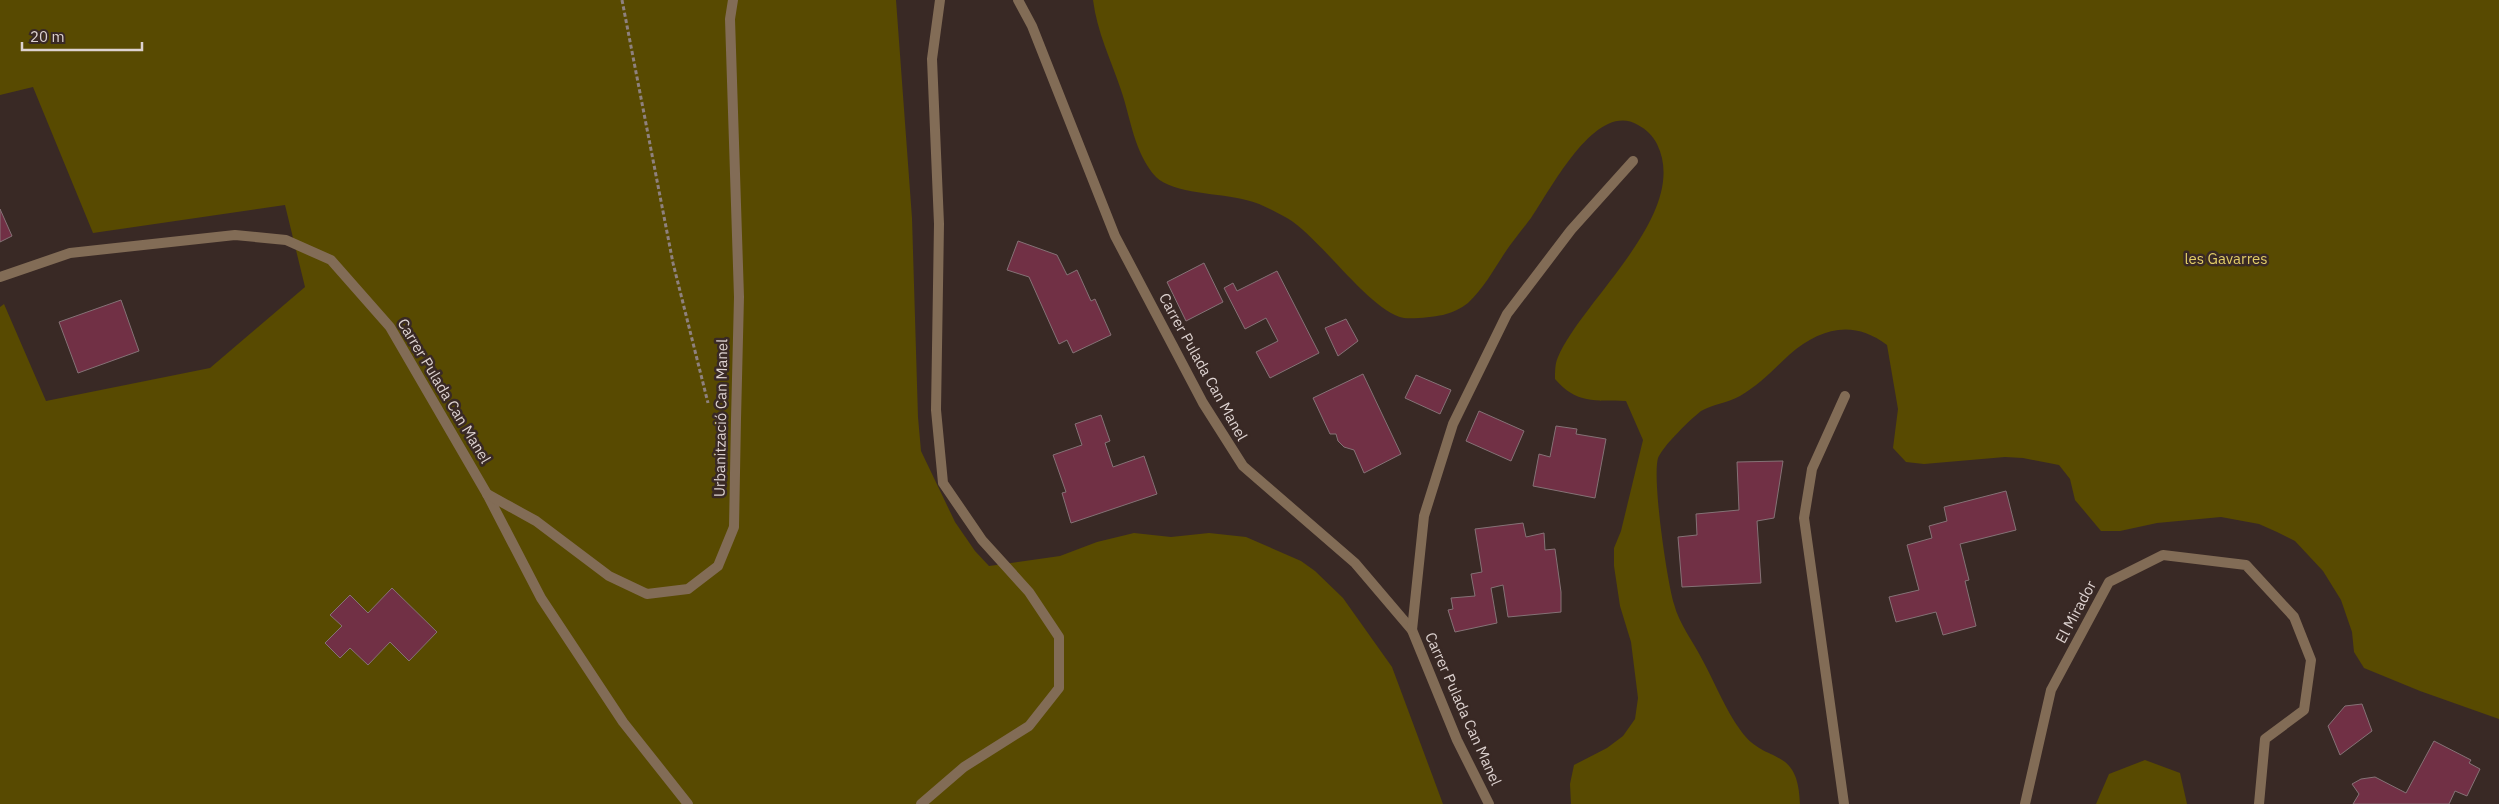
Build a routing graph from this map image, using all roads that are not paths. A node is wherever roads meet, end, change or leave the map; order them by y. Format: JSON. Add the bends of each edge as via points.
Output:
{"nodes":[{"id":1,"x":733,"y":0,"type":"edge"},
{"id":2,"x":940,"y":0,"type":"edge"},
{"id":3,"x":1018,"y":0,"type":"edge"},
{"id":4,"x":1633,"y":161,"type":"dead end"},
{"id":5,"x":0,"y":277,"type":"edge"},
{"id":6,"x":1845,"y":396,"type":"dead end"},
{"id":7,"x":487,"y":494,"type":"junction"},
{"id":8,"x":1412,"y":630,"type":"junction"},
{"id":9,"x":688,"y":804,"type":"edge"},
{"id":10,"x":921,"y":804,"type":"edge"},
{"id":11,"x":1489,"y":804,"type":"edge"},
{"id":12,"x":1844,"y":804,"type":"edge"},
{"id":13,"x":2026,"y":804,"type":"edge"},
{"id":14,"x":2259,"y":804,"type":"edge"}],
"edges":[{"from":1,"to":7,"type":"street","name":"Urbanització Can Manel","via":[[730,19],[739,297],[734,527],[718,566],[688,589],[647,594],[609,576],[536,521]]},
{"from":2,"to":10,"type":"street","via":[[932,59],[939,224],[936,410],[942,483],[982,540],[1029,592],[1059,637],[1060,688],[1030,726],[964,767]]},
{"from":3,"to":8,"type":"street","name":"Carrer Pulada Can Manel","via":[[1032,26],[1115,236],[1203,403],[1243,466],[1355,563]]},
{"from":4,"to":8,"type":"street","via":[[1570,230],[1507,314],[1453,424],[1424,516]]},
{"from":5,"to":7,"type":"street","name":"Carrer Pulada Can Manel","via":[[70,253],[235,236],[286,240],[330,260],[390,327]]},
{"from":6,"to":12,"type":"street","via":[[1812,468],[1804,518]]},
{"from":7,"to":9,"type":"street","name":"Carrer Pulada Can Manel","via":[[541,598],[623,722]]},
{"from":8,"to":11,"type":"street","name":"Carrer Pulada Can Manel","via":[[1457,740]]},
{"from":13,"to":14,"type":"street","name":"El Mirador","via":[[2051,690],[2109,582],[2163,555],[2246,565],[2294,617],[2298,626],[2311,660],[2304,710],[2265,739]]}]}
